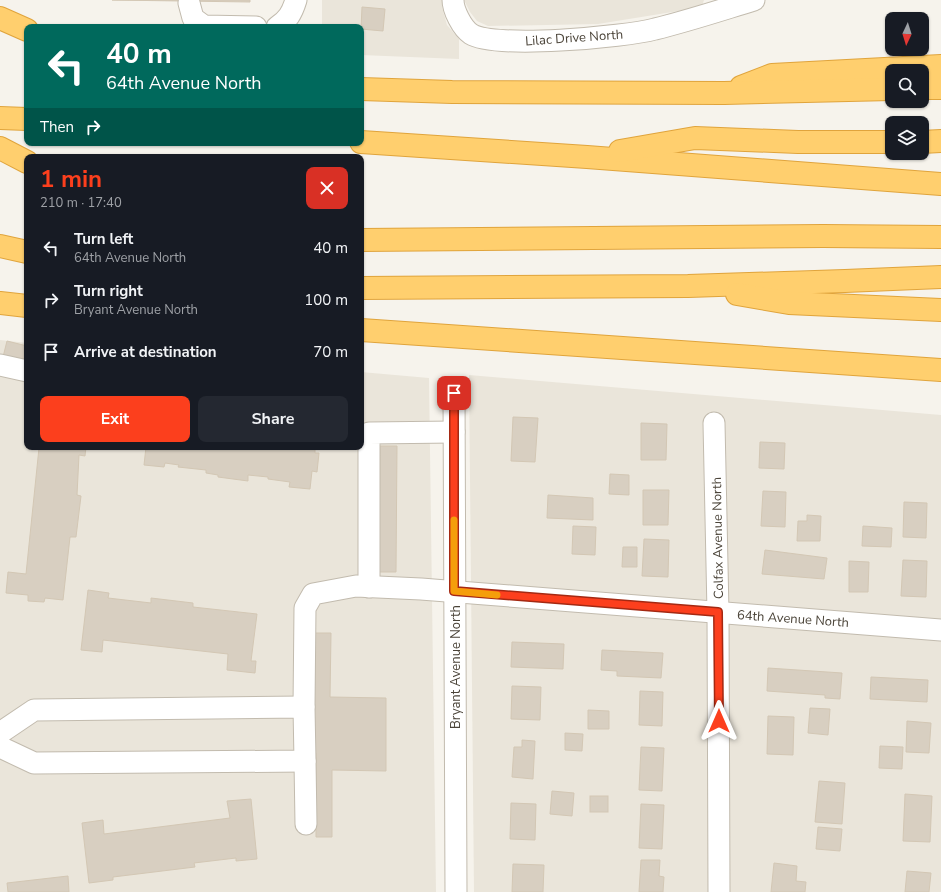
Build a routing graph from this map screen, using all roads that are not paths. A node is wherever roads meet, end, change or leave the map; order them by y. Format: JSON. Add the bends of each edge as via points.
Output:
{"nodes":[{"id":1,"x":296,"y":0,"type":"edge"},
{"id":2,"x":754,"y":0,"type":"edge"},
{"id":3,"x":189,"y":3,"type":"dead end"},
{"id":4,"x":453,"y":4,"type":"edge"},
{"id":5,"x":715,"y":6,"type":"edge"},
{"id":6,"x":0,"y":18,"type":"edge"},
{"id":7,"x":201,"y":24,"type":"edge"},
{"id":8,"x":282,"y":24,"type":"edge"},
{"id":9,"x":24,"y":29,"type":"edge"},
{"id":10,"x":941,"y":66,"type":"edge"},
{"id":11,"x":929,"y":88,"type":"edge"},
{"id":12,"x":941,"y":88,"type":"edge"},
{"id":13,"x":364,"y":89,"type":"edge"},
{"id":14,"x":885,"y":89,"type":"edge"},
{"id":15,"x":724,"y":93,"type":"junction"},
{"id":16,"x":0,"y":118,"type":"edge"},
{"id":17,"x":24,"y":119,"type":"edge"},
{"id":18,"x":941,"y":141,"type":"edge"},
{"id":19,"x":364,"y":142,"type":"edge"},
{"id":20,"x":885,"y":142,"type":"edge"},
{"id":21,"x":929,"y":142,"type":"edge"},
{"id":22,"x":0,"y":148,"type":"edge"},
{"id":23,"x":587,"y":157,"type":"junction"},
{"id":24,"x":24,"y":160,"type":"edge"},
{"id":25,"x":817,"y":175,"type":"junction"},
{"id":26,"x":941,"y":175,"type":"edge"},
{"id":27,"x":941,"y":184,"type":"edge"},
{"id":28,"x":941,"y":238,"type":"edge"},
{"id":29,"x":364,"y":240,"type":"edge"},
{"id":30,"x":0,"y":246,"type":"edge"},
{"id":31,"x":24,"y":251,"type":"edge"},
{"id":32,"x":941,"y":277,"type":"edge"},
{"id":33,"x":688,"y":286,"type":"junction"},
{"id":34,"x":364,"y":288,"type":"edge"},
{"id":35,"x":0,"y":303,"type":"edge"},
{"id":36,"x":24,"y":306,"type":"edge"},
{"id":37,"x":941,"y":310,"type":"edge"},
{"id":38,"x":364,"y":330,"type":"edge"},
{"id":39,"x":684,"y":352,"type":"junction"},
{"id":40,"x":941,"y":360,"type":"edge"},
{"id":41,"x":0,"y":365,"type":"edge"},
{"id":42,"x":24,"y":370,"type":"edge"},
{"id":43,"x":941,"y":370,"type":"edge"},
{"id":44,"x":454,"y":393,"type":"dead end"},
{"id":45,"x":714,"y":423,"type":"dead end"},
{"id":46,"x":454,"y":432,"type":"junction"},
{"id":47,"x":369,"y":587,"type":"junction"},
{"id":48,"x":454,"y":591,"type":"junction"},
{"id":49,"x":718,"y":612,"type":"junction"},
{"id":50,"x":941,"y":630,"type":"edge"},
{"id":51,"x":304,"y":707,"type":"junction"},
{"id":52,"x":0,"y":733,"type":"edge"},
{"id":53,"x":0,"y":747,"type":"edge"},
{"id":54,"x":304,"y":761,"type":"junction"},
{"id":55,"x":306,"y":824,"type":"dead end"},
{"id":56,"x":456,"y":892,"type":"edge"},
{"id":57,"x":719,"y":892,"type":"edge"}],
"edges":[{"from":1,"to":8,"type":"street","via":[[293,11]]},
{"from":2,"to":5,"type":"street","name":"Lilac Drive North"},
{"from":3,"to":7,"type":"street","via":[[193,18]]},
{"from":4,"to":5,"type":"street","name":"Lilac Drive North","via":[[460,21],[470,34],[488,40],[510,41],[590,39],[653,30]]},
{"from":6,"to":9,"type":"highway"},
{"from":10,"to":15,"type":"highway","via":[[772,75]]},
{"from":11,"to":12,"type":"highway"},
{"from":13,"to":15,"type":"highway"},
{"from":14,"to":15,"type":"highway"},
{"from":16,"to":17,"type":"highway"},
{"from":18,"to":21,"type":"highway"},
{"from":19,"to":23,"type":"highway"},
{"from":20,"to":23,"type":"highway","via":[[695,138]]},
{"from":22,"to":24,"type":"highway"},
{"from":23,"to":25,"type":"highway"},
{"from":25,"to":26,"type":"highway"},
{"from":25,"to":27,"type":"highway"},
{"from":28,"to":29,"type":"highway","via":[[823,236]]},
{"from":30,"to":31,"type":"highway"},
{"from":32,"to":33,"type":"highway"},
{"from":33,"to":34,"type":"highway"},
{"from":33,"to":37,"type":"highway","via":[[789,303]]},
{"from":35,"to":36,"type":"highway"},
{"from":38,"to":39,"type":"highway"},
{"from":39,"to":40,"type":"highway"},
{"from":39,"to":43,"type":"highway"},
{"from":41,"to":42,"type":"street"},
{"from":44,"to":46,"type":"street","name":"Bryant Avenue North"},
{"from":45,"to":49,"type":"street","name":"Colfax Avenue North"},
{"from":46,"to":47,"type":"street","via":[[369,433]]},
{"from":46,"to":48,"type":"street","name":"Bryant Avenue North"},
{"from":47,"to":48,"type":"street","name":"64th Avenue North"},
{"from":47,"to":51,"type":"street","name":"64th Avenue North","via":[[356,586],[313,594],[305,608]]},
{"from":48,"to":49,"type":"street","name":"64th Avenue North"},
{"from":48,"to":56,"type":"street","name":"Bryant Avenue North"},
{"from":49,"to":50,"type":"street","name":"64th Avenue North"},
{"from":49,"to":57,"type":"street","name":"Colfax Avenue North"},
{"from":51,"to":52,"type":"street","via":[[34,710]]},
{"from":51,"to":54,"type":"street"},
{"from":53,"to":54,"type":"street","via":[[34,764]]},
{"from":54,"to":55,"type":"street"}]}
